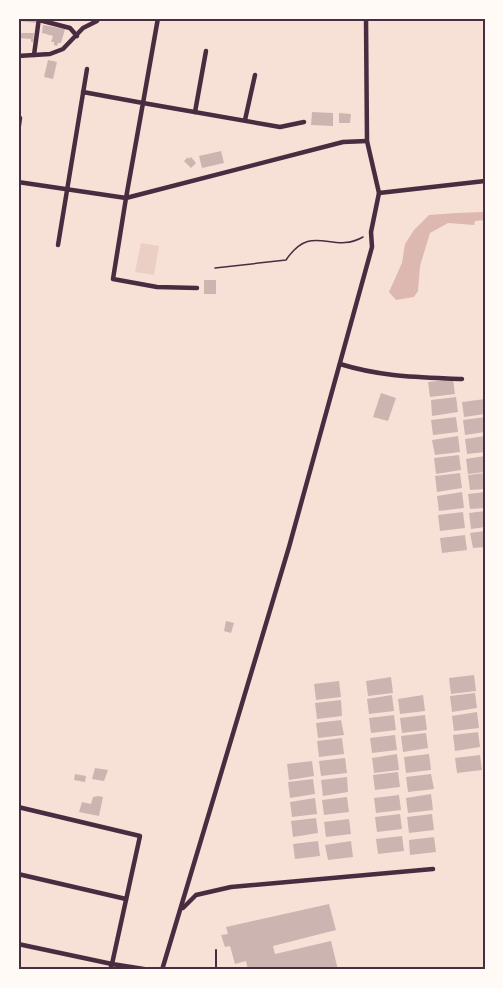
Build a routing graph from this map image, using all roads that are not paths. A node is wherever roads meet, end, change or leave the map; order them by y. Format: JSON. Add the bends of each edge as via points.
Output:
{"nodes":[{"id":1,"x":98,"y":18,"type":"edge"},
{"id":2,"x":158,"y":18,"type":"edge"},
{"id":3,"x":366,"y":18,"type":"edge"},
{"id":4,"x":39,"y":19,"type":"edge"},
{"id":5,"x":76,"y":36,"type":"junction"},
{"id":6,"x":206,"y":51,"type":"dead end"},
{"id":7,"x":34,"y":55,"type":"junction"},
{"id":8,"x":18,"y":56,"type":"edge"},
{"id":9,"x":87,"y":69,"type":"dead end"},
{"id":10,"x":255,"y":75,"type":"dead end"},
{"id":11,"x":83,"y":92,"type":"junction"},
{"id":12,"x":143,"y":103,"type":"junction"},
{"id":13,"x":195,"y":112,"type":"junction"},
{"id":14,"x":20,"y":118,"type":"dead end"},
{"id":15,"x":245,"y":120,"type":"junction"},
{"id":16,"x":303,"y":122,"type":"dead end"},
{"id":17,"x":18,"y":132,"type":"edge"},
{"id":18,"x":366,"y":141,"type":"junction"},
{"id":19,"x":485,"y":181,"type":"edge"},
{"id":20,"x":18,"y":182,"type":"edge"},
{"id":21,"x":67,"y":190,"type":"junction"},
{"id":22,"x":379,"y":193,"type":"junction"},
{"id":23,"x":126,"y":198,"type":"junction"},
{"id":24,"x":58,"y":245,"type":"dead end"},
{"id":25,"x":197,"y":288,"type":"dead end"},
{"id":26,"x":340,"y":364,"type":"junction"},
{"id":27,"x":462,"y":379,"type":"dead end"},
{"id":28,"x":18,"y":807,"type":"edge"},
{"id":29,"x":433,"y":869,"type":"dead end"},
{"id":30,"x":18,"y":874,"type":"edge"},
{"id":31,"x":126,"y":899,"type":"junction"},
{"id":32,"x":181,"y":910,"type":"junction"},
{"id":33,"x":18,"y":944,"type":"edge"},
{"id":34,"x":216,"y":950,"type":"dead end"},
{"id":35,"x":112,"y":964,"type":"junction"},
{"id":36,"x":110,"y":970,"type":"edge"},
{"id":37,"x":150,"y":970,"type":"edge"},
{"id":38,"x":162,"y":970,"type":"edge"},
{"id":39,"x":216,"y":970,"type":"edge"}],
"edges":[{"from":1,"to":5,"type":"street"},
{"from":2,"to":12,"type":"street"},
{"from":3,"to":18,"type":"street"},
{"from":4,"to":5,"type":"street","via":[[70,28]]},
{"from":4,"to":7,"type":"street"},
{"from":5,"to":7,"type":"street","via":[[63,49]]},
{"from":6,"to":13,"type":"street"},
{"from":7,"to":8,"type":"street"},
{"from":9,"to":11,"type":"street"},
{"from":10,"to":15,"type":"street"},
{"from":11,"to":12,"type":"street"},
{"from":11,"to":21,"type":"street"},
{"from":12,"to":13,"type":"street"},
{"from":12,"to":23,"type":"street"},
{"from":13,"to":15,"type":"street"},
{"from":14,"to":17,"type":"street"},
{"from":15,"to":16,"type":"street","via":[[280,127]]},
{"from":18,"to":22,"type":"street"},
{"from":18,"to":23,"type":"street","via":[[343,142]]},
{"from":19,"to":22,"type":"street"},
{"from":20,"to":21,"type":"street"},
{"from":21,"to":23,"type":"street"},
{"from":21,"to":24,"type":"street"},
{"from":22,"to":26,"type":"street","via":[[372,247]]},
{"from":23,"to":25,"type":"street","via":[[113,279],[158,287]]},
{"from":26,"to":27,"type":"street","via":[[394,377]]},
{"from":26,"to":32,"type":"street"},
{"from":28,"to":31,"type":"street","via":[[140,836]]},
{"from":29,"to":32,"type":"street","via":[[231,886],[196,895]]},
{"from":30,"to":31,"type":"street"},
{"from":31,"to":35,"type":"street"},
{"from":32,"to":38,"type":"street"},
{"from":33,"to":35,"type":"street"},
{"from":34,"to":39,"type":"lane"},
{"from":35,"to":36,"type":"street"},
{"from":35,"to":37,"type":"street"}]}
